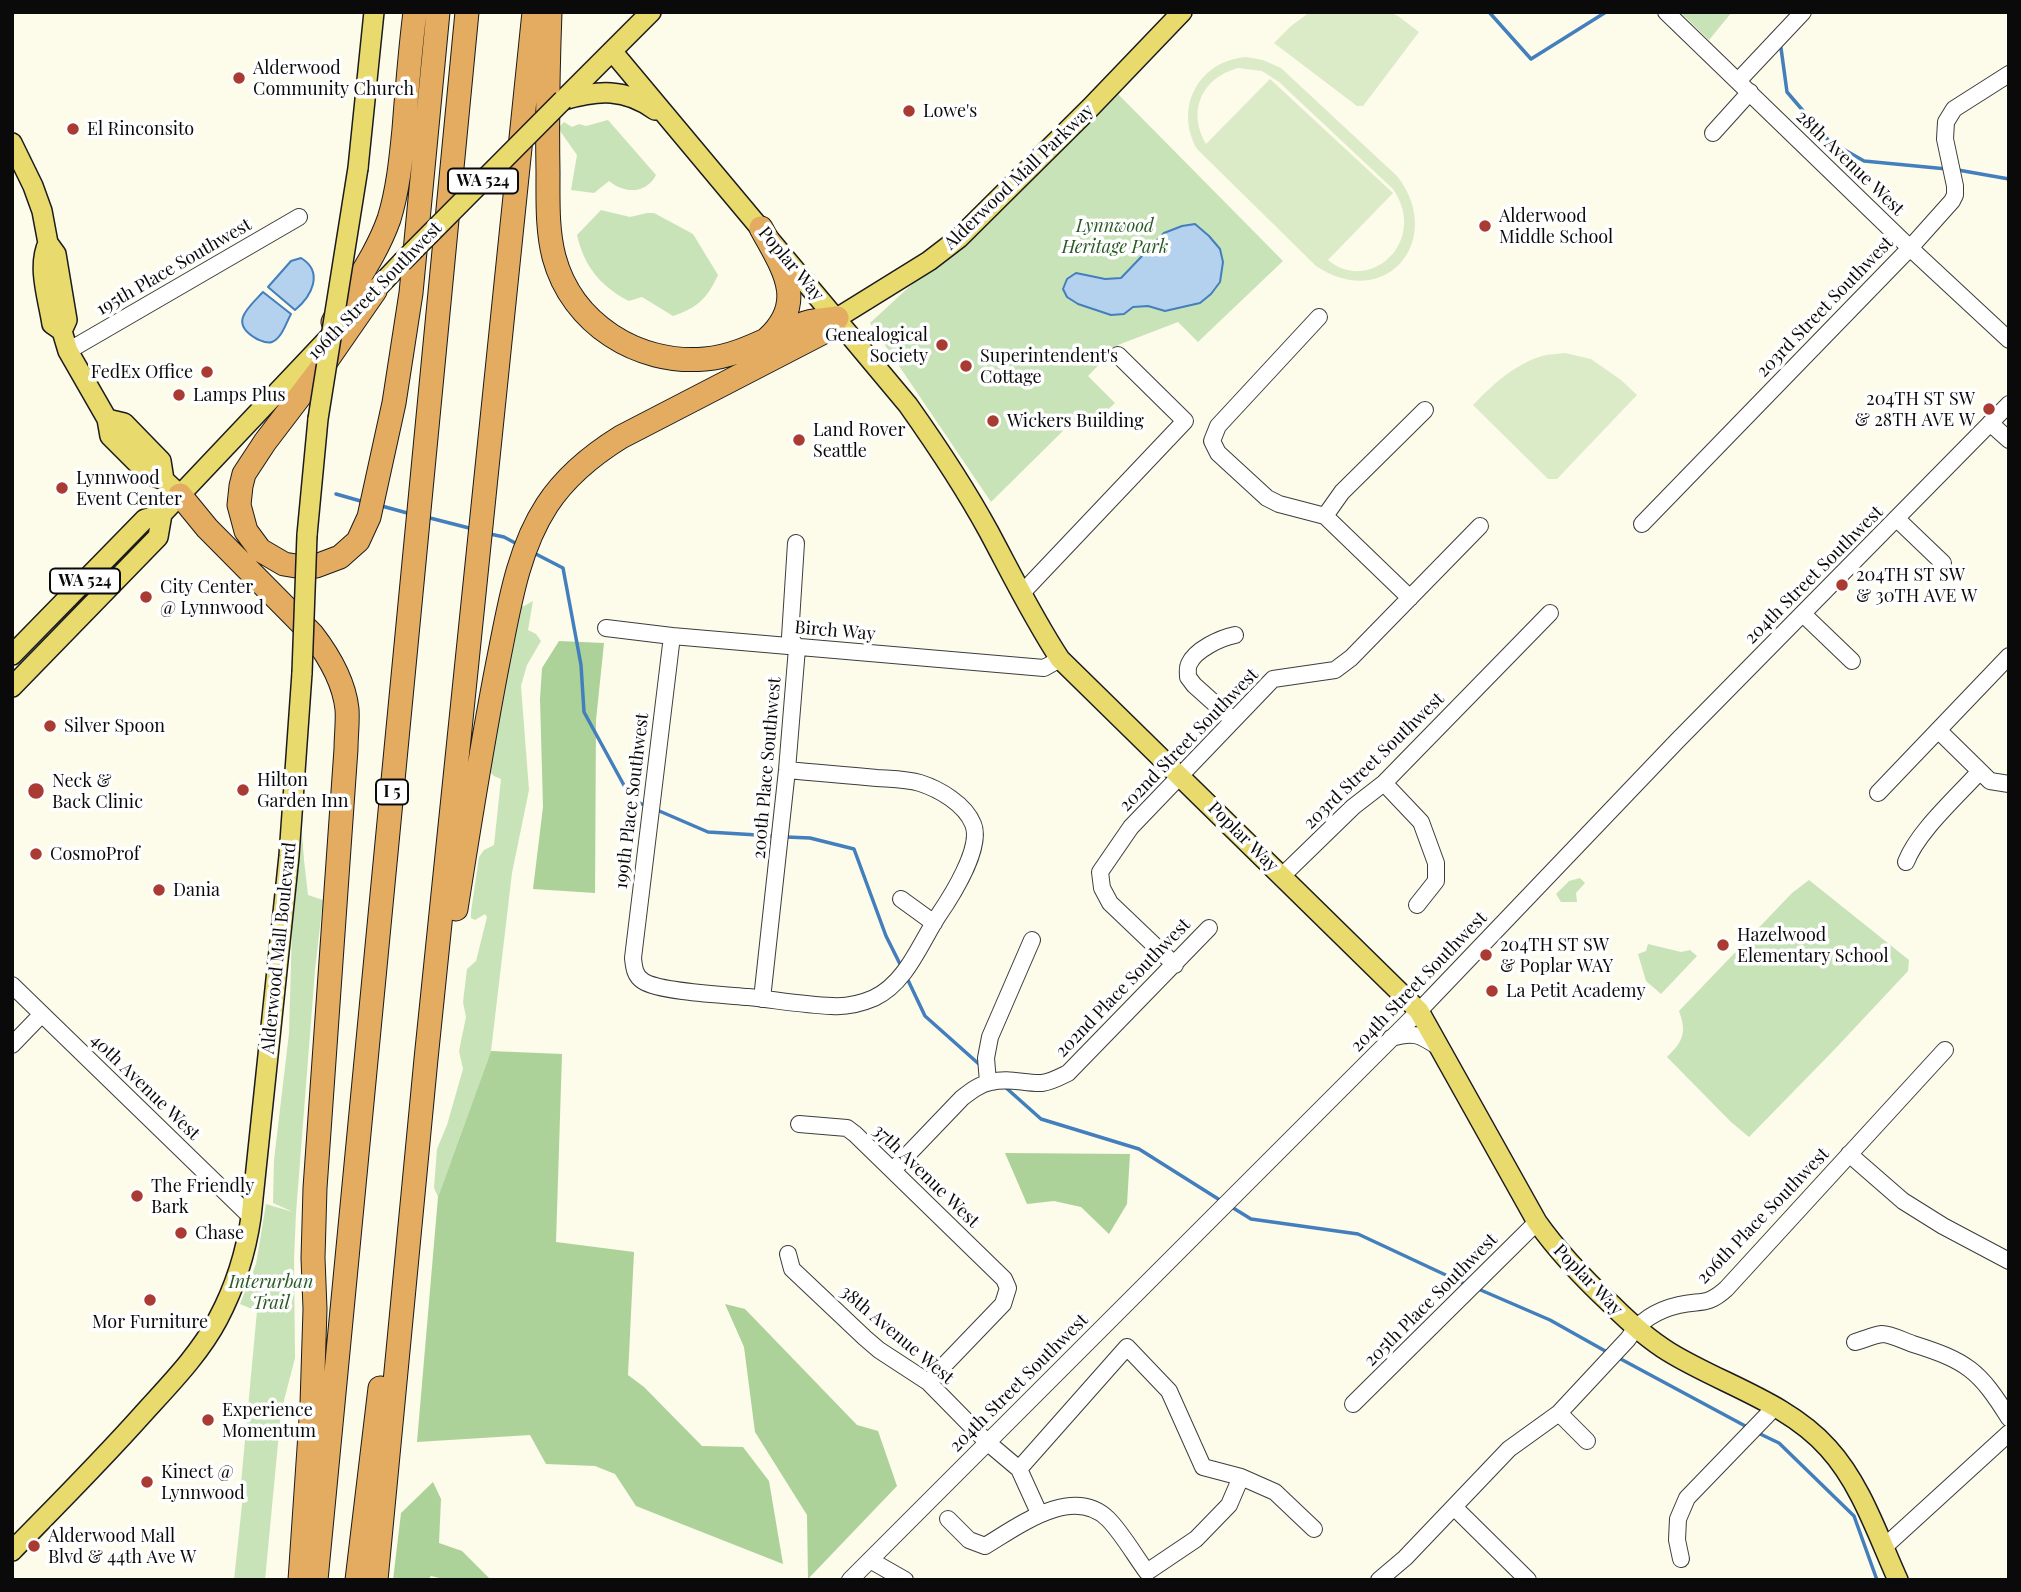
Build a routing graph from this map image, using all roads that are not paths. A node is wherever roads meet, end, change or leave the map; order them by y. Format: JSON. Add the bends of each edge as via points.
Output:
{"nodes":[{"id":1,"x":374,"y":12,"type":"edge"},
{"id":2,"x":415,"y":12,"type":"edge"},
{"id":3,"x":438,"y":12,"type":"edge"},
{"id":4,"x":467,"y":12,"type":"edge"},
{"id":5,"x":534,"y":12,"type":"edge"},
{"id":6,"x":550,"y":12,"type":"edge"},
{"id":7,"x":651,"y":12,"type":"edge"},
{"id":8,"x":1182,"y":12,"type":"edge"},
{"id":9,"x":1666,"y":12,"type":"edge"},
{"id":10,"x":1802,"y":12,"type":"edge"},
{"id":11,"x":612,"y":51,"type":"junction"},
{"id":12,"x":2009,"y":74,"type":"edge"},
{"id":13,"x":1744,"y":87,"type":"junction"},
{"id":14,"x":564,"y":100,"type":"junction"},
{"id":15,"x":668,"y":119,"type":"junction"},
{"id":16,"x":1713,"y":133,"type":"dead end"},
{"id":17,"x":12,"y":143,"type":"edge"},
{"id":18,"x":299,"y":217,"type":"dead end"},
{"id":19,"x":761,"y":228,"type":"junction"},
{"id":20,"x":1910,"y":248,"type":"junction"},
{"id":21,"x":375,"y":291,"type":"junction"},
{"id":22,"x":1319,"y":317,"type":"dead end"},
{"id":23,"x":837,"y":318,"type":"junction"},
{"id":24,"x":766,"y":340,"type":"junction"},
{"id":25,"x":2009,"y":340,"type":"edge"},
{"id":26,"x":68,"y":351,"type":"junction"},
{"id":27,"x":315,"y":351,"type":"junction"},
{"id":28,"x":1118,"y":355,"type":"dead end"},
{"id":29,"x":2009,"y":404,"type":"edge"},
{"id":30,"x":1425,"y":410,"type":"dead end"},
{"id":31,"x":1990,"y":424,"type":"junction"},
{"id":32,"x":2009,"y":440,"type":"edge"},
{"id":33,"x":172,"y":487,"type":"junction"},
{"id":34,"x":162,"y":514,"type":"junction"},
{"id":35,"x":1325,"y":516,"type":"junction"},
{"id":36,"x":1897,"y":519,"type":"junction"},
{"id":37,"x":1642,"y":524,"type":"dead end"},
{"id":38,"x":1480,"y":526,"type":"dead end"},
{"id":39,"x":796,"y":542,"type":"dead end"},
{"id":40,"x":1943,"y":563,"type":"dead end"},
{"id":41,"x":1021,"y":594,"type":"junction"},
{"id":42,"x":1410,"y":598,"type":"junction"},
{"id":43,"x":1550,"y":613,"type":"dead end"},
{"id":44,"x":1803,"y":614,"type":"junction"},
{"id":45,"x":606,"y":628,"type":"dead end"},
{"id":46,"x":1235,"y":635,"type":"dead end"},
{"id":47,"x":672,"y":636,"type":"junction"},
{"id":48,"x":797,"y":648,"type":"junction"},
{"id":49,"x":12,"y":655,"type":"edge"},
{"id":50,"x":2009,"y":656,"type":"edge"},
{"id":51,"x":1060,"y":659,"type":"junction"},
{"id":52,"x":1852,"y":661,"type":"dead end"},
{"id":53,"x":12,"y":687,"type":"edge"},
{"id":54,"x":1233,"y":720,"type":"junction"},
{"id":55,"x":1938,"y":730,"type":"junction"},
{"id":56,"x":787,"y":770,"type":"junction"},
{"id":57,"x":1980,"y":771,"type":"junction"},
{"id":58,"x":1180,"y":775,"type":"junction"},
{"id":59,"x":1384,"y":783,"type":"junction"},
{"id":60,"x":2009,"y":784,"type":"edge"},
{"id":61,"x":1878,"y":793,"type":"dead end"},
{"id":62,"x":990,"y":819,"type":"dead end"},
{"id":63,"x":974,"y":825,"type":"junction"},
{"id":64,"x":1906,"y":862,"type":"dead end"},
{"id":65,"x":1282,"y":876,"type":"junction"},
{"id":66,"x":901,"y":899,"type":"dead end"},
{"id":67,"x":1417,"y":905,"type":"dead end"},
{"id":68,"x":934,"y":923,"type":"junction"},
{"id":69,"x":1209,"y":928,"type":"dead end"},
{"id":70,"x":1032,"y":940,"type":"dead end"},
{"id":71,"x":1175,"y":965,"type":"junction"},
{"id":72,"x":12,"y":985,"type":"edge"},
{"id":73,"x":762,"y":999,"type":"junction"},
{"id":74,"x":1419,"y":1011,"type":"junction"},
{"id":75,"x":42,"y":1014,"type":"junction"},
{"id":76,"x":1391,"y":1038,"type":"junction"},
{"id":77,"x":12,"y":1045,"type":"edge"},
{"id":78,"x":1440,"y":1048,"type":"junction"},
{"id":79,"x":1945,"y":1050,"type":"dead end"},
{"id":80,"x":426,"y":1059,"type":"junction"},
{"id":81,"x":988,"y":1082,"type":"junction"},
{"id":82,"x":799,"y":1124,"type":"dead end"},
{"id":83,"x":1849,"y":1154,"type":"junction"},
{"id":84,"x":893,"y":1170,"type":"junction"},
{"id":85,"x":251,"y":1217,"type":"junction"},
{"id":86,"x":1536,"y":1222,"type":"junction"},
{"id":87,"x":788,"y":1254,"type":"dead end"},
{"id":88,"x":2009,"y":1261,"type":"edge"},
{"id":89,"x":1636,"y":1328,"type":"junction"},
{"id":90,"x":1856,"y":1342,"type":"dead end"},
{"id":91,"x":928,"y":1382,"type":"junction"},
{"id":92,"x":1353,"y":1405,"type":"dead end"},
{"id":93,"x":1774,"y":1408,"type":"junction"},
{"id":94,"x":1559,"y":1413,"type":"junction"},
{"id":95,"x":2009,"y":1418,"type":"edge"},
{"id":96,"x":2009,"y":1433,"type":"edge"},
{"id":97,"x":1587,"y":1441,"type":"dead end"},
{"id":98,"x":987,"y":1442,"type":"junction"},
{"id":99,"x":1019,"y":1469,"type":"junction"},
{"id":100,"x":1241,"y":1477,"type":"junction"},
{"id":101,"x":1454,"y":1507,"type":"junction"},
{"id":102,"x":1039,"y":1513,"type":"junction"},
{"id":103,"x":948,"y":1519,"type":"dead end"},
{"id":104,"x":1314,"y":1529,"type":"dead end"},
{"id":105,"x":1883,"y":1548,"type":"junction"},
{"id":106,"x":12,"y":1551,"type":"edge"},
{"id":107,"x":1681,"y":1559,"type":"dead end"},
{"id":108,"x":870,"y":1560,"type":"junction"},
{"id":109,"x":313,"y":1578,"type":"edge"},
{"id":110,"x":357,"y":1580,"type":"edge"},
{"id":111,"x":376,"y":1580,"type":"edge"},
{"id":112,"x":850,"y":1580,"type":"edge"},
{"id":113,"x":905,"y":1580,"type":"edge"},
{"id":114,"x":1379,"y":1580,"type":"edge"},
{"id":115,"x":1528,"y":1580,"type":"edge"},
{"id":116,"x":1898,"y":1580,"type":"edge"}],
"edges":[{"from":1,"to":85,"type":"main road","name":"Alderwood Mall Boulevard","bridge":true,"via":[[358,168],[318,419],[288,869]]},
{"from":2,"to":27,"type":"highway","via":[[400,167],[389,218],[367,266]]},
{"from":3,"to":21,"type":"highway","via":[[411,293],[394,403],[369,517],[358,541],[340,557],[316,566],[284,564],[260,550],[246,531],[239,505],[240,486],[265,442]]},
{"from":4,"to":109,"type":"highway","number":"I 5"},
{"from":5,"to":80,"type":"highway"},
{"from":6,"to":24,"type":"highway","via":[[546,89],[550,232],[569,291],[604,331],[660,357],[706,359],[734,354]]},
{"from":7,"to":11,"type":"main road","name":"196th Street Southwest","number":"WA 524"},
{"from":8,"to":23,"type":"main road","name":"Alderwood Mall Parkway","via":[[959,237]]},
{"from":9,"to":13,"type":"street","name":"28th Avenue West"},
{"from":10,"to":13,"type":"street"},
{"from":11,"to":14,"type":"main road","name":"196th Street Southwest","number":"WA 524"},
{"from":11,"to":15,"type":"main road","name":"Poplar Way"},
{"from":12,"to":20,"type":"street","name":"203rd Street Southwest","via":[[1954,109],[1946,122],[1955,195]]},
{"from":13,"to":16,"type":"street"},
{"from":13,"to":20,"type":"street","name":"28th Avenue West"},
{"from":14,"to":15,"type":"main road","via":[[586,93],[630,96]]},
{"from":14,"to":21,"type":"main road","name":"196th Street Southwest","number":"WA 524","bridge":true},
{"from":15,"to":19,"type":"main road","name":"Poplar Way"},
{"from":17,"to":26,"type":"main road","via":[[42,211],[48,243],[42,256],[52,324],[62,331]]},
{"from":18,"to":26,"type":"street","name":"195th Place Southwest"},
{"from":19,"to":23,"type":"main road","name":"Poplar Way"},
{"from":19,"to":24,"type":"highway","via":[[790,293],[785,320]]},
{"from":20,"to":25,"type":"street","name":"28th Avenue West"},
{"from":20,"to":37,"type":"street","name":"203rd Street Southwest"},
{"from":21,"to":27,"type":"main road","name":"196th Street Southwest","number":"WA 524"},
{"from":22,"to":35,"type":"street","via":[[1218,426],[1212,441],[1218,453],[1268,498]]},
{"from":23,"to":24,"type":"highway","via":[[808,322]]},
{"from":23,"to":41,"type":"main road","name":"Poplar Way","via":[[947,459]]},
{"from":23,"to":80,"type":"highway","via":[[822,333],[599,451],[565,481],[532,531],[512,592]]},
{"from":26,"to":33,"type":"main road","via":[[107,419],[110,436],[148,474]]},
{"from":27,"to":33,"type":"main road","name":"196th Street Southwest","number":"WA 524"},
{"from":28,"to":41,"type":"street","via":[[1185,421]]},
{"from":29,"to":31,"type":"street","name":"204th Street Southwest"},
{"from":30,"to":35,"type":"street","via":[[1342,492]]},
{"from":31,"to":32,"type":"street"},
{"from":31,"to":36,"type":"street","name":"204th Street Southwest"},
{"from":33,"to":34,"type":"main road","name":"196th Street Southwest","number":"WA 524"},
{"from":33,"to":109,"type":"highway","via":[[325,650],[347,710],[315,1188]]},
{"from":34,"to":49,"type":"main road","name":"196th Street Southwest","number":"WA 524","via":[[145,519]]},
{"from":34,"to":53,"type":"main road","name":"196th Street Southwest","number":"WA 524","via":[[158,537]]},
{"from":35,"to":42,"type":"street"},
{"from":36,"to":40,"type":"street"},
{"from":36,"to":44,"type":"street","name":"204th Street Southwest"},
{"from":38,"to":42,"type":"street","name":"202nd Street Southwest"},
{"from":39,"to":48,"type":"street","name":"200th Place Southwest","via":[[790,637]]},
{"from":41,"to":51,"type":"main road","name":"Poplar Way"},
{"from":42,"to":54,"type":"street","name":"202nd Street Southwest","via":[[1335,670],[1273,679]]},
{"from":43,"to":59,"type":"street","name":"203rd Street Southwest"},
{"from":44,"to":52,"type":"street"},
{"from":44,"to":74,"type":"street","name":"204th Street Southwest"},
{"from":45,"to":47,"type":"street","name":"Birch Way"},
{"from":46,"to":54,"type":"street","via":[[1211,643],[1189,664],[1188,677]]},
{"from":47,"to":48,"type":"street","name":"Birch Way"},
{"from":47,"to":73,"type":"street","name":"199th Place Southwest","via":[[634,971],[646,983]]},
{"from":48,"to":51,"type":"street","name":"Birch Way","via":[[1044,668]]},
{"from":48,"to":56,"type":"street","name":"200th Place Southwest"},
{"from":50,"to":55,"type":"street"},
{"from":51,"to":58,"type":"main road","name":"Poplar Way"},
{"from":54,"to":58,"type":"street","name":"202nd Street Southwest"},
{"from":55,"to":57,"type":"street"},
{"from":55,"to":61,"type":"street"},
{"from":56,"to":63,"type":"street","via":[[917,782],[948,796]]},
{"from":56,"to":73,"type":"street","name":"200th Place Southwest"},
{"from":57,"to":60,"type":"street","via":[[1990,781]]},
{"from":57,"to":64,"type":"street","via":[[1924,832]]},
{"from":58,"to":65,"type":"main road","name":"Poplar Way"},
{"from":58,"to":71,"type":"street","name":"202nd Street Southwest","via":[[1131,827],[1100,872],[1110,903]]},
{"from":59,"to":65,"type":"street","name":"203rd Street Southwest"},
{"from":59,"to":67,"type":"street","via":[[1421,822],[1436,863],[1436,881]]},
{"from":62,"to":63,"type":"street"},
{"from":63,"to":68,"type":"street","via":[[970,859]]},
{"from":65,"to":74,"type":"main road","name":"Poplar Way"},
{"from":66,"to":68,"type":"street"},
{"from":68,"to":73,"type":"street","via":[[900,977],[876,997],[855,1005],[833,1006]]},
{"from":69,"to":71,"type":"street","name":"202nd Place Southwest"},
{"from":70,"to":81,"type":"street","via":[[990,1037]]},
{"from":71,"to":81,"type":"street","name":"202nd Place Southwest","via":[[1068,1073],[1042,1083]]},
{"from":72,"to":75,"type":"street","name":"40th Avenue West"},
{"from":74,"to":76,"type":"street","name":"204th Street Southwest"},
{"from":74,"to":78,"type":"main road","name":"Poplar Way"},
{"from":75,"to":77,"type":"street"},
{"from":75,"to":85,"type":"street","name":"40th Avenue West"},
{"from":76,"to":78,"type":"street","via":[[1416,1034]]},
{"from":76,"to":98,"type":"street","name":"204th Street Southwest"},
{"from":78,"to":86,"type":"main road","name":"Poplar Way"},
{"from":79,"to":83,"type":"street","name":"206th Place Southwest"},
{"from":80,"to":110,"type":"highway"},
{"from":80,"to":111,"type":"highway"},
{"from":81,"to":84,"type":"street","via":[[962,1098]]},
{"from":82,"to":84,"type":"street","name":"37th Avenue West","via":[[847,1128]]},
{"from":83,"to":88,"type":"street","via":[[1903,1201]]},
{"from":83,"to":89,"type":"street","name":"206th Place Southwest","via":[[1726,1289],[1709,1301],[1664,1309]]},
{"from":84,"to":91,"type":"street","name":"37th Avenue West","via":[[996,1270],[1008,1288],[996,1312]]},
{"from":85,"to":106,"type":"main road","name":"Alderwood Mall Boulevard","via":[[236,1277],[206,1339],[166,1389]]},
{"from":86,"to":89,"type":"main road","name":"Poplar Way","via":[[1578,1273]]},
{"from":86,"to":92,"type":"street","name":"205th Place Southwest"},
{"from":87,"to":91,"type":"street","name":"38th Avenue West","via":[[792,1269],[865,1338]]},
{"from":89,"to":93,"type":"main road","name":"Poplar Way","via":[[1668,1352]]},
{"from":89,"to":94,"type":"street","name":"206th Place Southwest"},
{"from":90,"to":95,"type":"street","via":[[1883,1334],[1958,1360],[1993,1393]]},
{"from":91,"to":98,"type":"street","name":"38th Avenue West"},
{"from":93,"to":105,"type":"main road","name":"Poplar Way","via":[[1813,1434],[1839,1461]]},
{"from":93,"to":107,"type":"street","via":[[1687,1498],[1678,1520]]},
{"from":94,"to":97,"type":"street"},
{"from":94,"to":101,"type":"street","name":"206th Place Southwest","via":[[1509,1449]]},
{"from":96,"to":105,"type":"street"},
{"from":98,"to":99,"type":"street","name":"38th Avenue West"},
{"from":98,"to":108,"type":"street","name":"204th Street Southwest"},
{"from":99,"to":100,"type":"street","via":[[1127,1348],[1170,1391],[1203,1467]]},
{"from":99,"to":102,"type":"street"},
{"from":100,"to":102,"type":"street","via":[[1229,1506],[1196,1539],[1147,1572],[1108,1518],[1091,1508],[1066,1506]]},
{"from":100,"to":104,"type":"street","via":[[1275,1492]]},
{"from":101,"to":114,"type":"street","name":"206th Place Southwest"},
{"from":101,"to":115,"type":"street"},
{"from":102,"to":103,"type":"street","via":[[985,1546],[969,1540]]},
{"from":105,"to":116,"type":"main road","name":"Poplar Way"},
{"from":108,"to":112,"type":"street","name":"204th Street Southwest"},
{"from":108,"to":113,"type":"street"}]}
